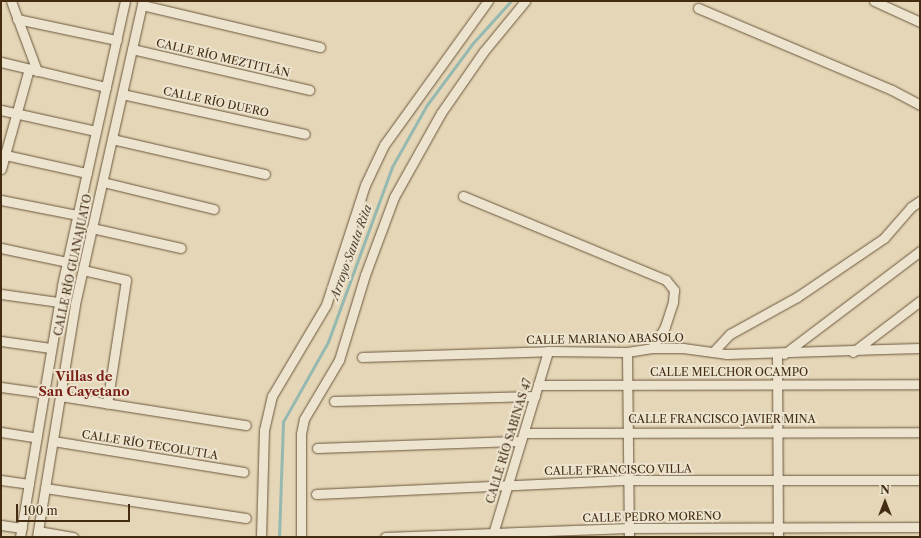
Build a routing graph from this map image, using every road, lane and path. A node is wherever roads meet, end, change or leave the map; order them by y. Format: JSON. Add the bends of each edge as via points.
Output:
{"nodes":[{"id":1,"x":11,"y":1,"type":"edge"},
{"id":2,"x":125,"y":1,"type":"edge"},
{"id":3,"x":488,"y":1,"type":"edge"},
{"id":4,"x":525,"y":1,"type":"edge"},
{"id":5,"x":874,"y":1,"type":"edge"},
{"id":6,"x":143,"y":3,"type":"edge"},
{"id":7,"x":698,"y":8,"type":"dead end"},
{"id":8,"x":17,"y":19,"type":"junction"},
{"id":9,"x":920,"y":22,"type":"edge"},
{"id":10,"x":120,"y":24,"type":"junction"},
{"id":11,"x":137,"y":28,"type":"junction"},
{"id":12,"x":116,"y":40,"type":"junction"},
{"id":13,"x":320,"y":47,"type":"dead end"},
{"id":14,"x":132,"y":50,"type":"junction"},
{"id":15,"x":1,"y":62,"type":"edge"},
{"id":16,"x":33,"y":70,"type":"junction"},
{"id":17,"x":106,"y":87,"type":"junction"},
{"id":18,"x":308,"y":90,"type":"dead end"},
{"id":19,"x":122,"y":94,"type":"junction"},
{"id":20,"x":920,"y":105,"type":"edge"},
{"id":21,"x":1,"y":110,"type":"edge"},
{"id":22,"x":16,"y":114,"type":"junction"},
{"id":23,"x":96,"y":131,"type":"junction"},
{"id":24,"x":305,"y":134,"type":"dead end"},
{"id":25,"x":112,"y":139,"type":"junction"},
{"id":26,"x":3,"y":154,"type":"edge"},
{"id":27,"x":1,"y":169,"type":"edge"},
{"id":28,"x":87,"y":173,"type":"junction"},
{"id":29,"x":265,"y":174,"type":"dead end"},
{"id":30,"x":102,"y":182,"type":"junction"},
{"id":31,"x":82,"y":193,"type":"junction"},
{"id":32,"x":463,"y":196,"type":"dead end"},
{"id":33,"x":99,"y":197,"type":"junction"},
{"id":34,"x":1,"y":200,"type":"edge"},
{"id":35,"x":920,"y":201,"type":"edge"},
{"id":36,"x":214,"y":209,"type":"dead end"},
{"id":37,"x":77,"y":215,"type":"junction"},
{"id":38,"x":92,"y":228,"type":"junction"},
{"id":39,"x":1,"y":248,"type":"edge"},
{"id":40,"x":181,"y":248,"type":"dead end"},
{"id":41,"x":920,"y":251,"type":"edge"},
{"id":42,"x":67,"y":262,"type":"junction"},
{"id":43,"x":83,"y":270,"type":"junction"},
{"id":44,"x":1,"y":294,"type":"edge"},
{"id":45,"x":920,"y":301,"type":"edge"},
{"id":46,"x":59,"y":302,"type":"junction"},
{"id":47,"x":1,"y":341,"type":"edge"},
{"id":48,"x":51,"y":348,"type":"junction"},
{"id":49,"x":652,"y":348,"type":"junction"},
{"id":50,"x":920,"y":348,"type":"edge"},
{"id":51,"x":548,"y":351,"type":"junction"},
{"id":52,"x":627,"y":352,"type":"junction"},
{"id":53,"x":713,"y":352,"type":"junction"},
{"id":54,"x":853,"y":352,"type":"junction"},
{"id":55,"x":781,"y":354,"type":"junction"},
{"id":56,"x":362,"y":357,"type":"dead end"},
{"id":57,"x":627,"y":384,"type":"junction"},
{"id":58,"x":777,"y":384,"type":"junction"},
{"id":59,"x":920,"y":384,"type":"edge"},
{"id":60,"x":538,"y":385,"type":"junction"},
{"id":61,"x":1,"y":386,"type":"edge"},
{"id":62,"x":44,"y":393,"type":"junction"},
{"id":63,"x":60,"y":396,"type":"junction"},
{"id":64,"x":535,"y":396,"type":"junction"},
{"id":65,"x":334,"y":401,"type":"dead end"},
{"id":66,"x":107,"y":404,"type":"junction"},
{"id":67,"x":40,"y":420,"type":"junction"},
{"id":68,"x":56,"y":423,"type":"junction"},
{"id":69,"x":246,"y":425,"type":"dead end"},
{"id":70,"x":628,"y":431,"type":"junction"},
{"id":71,"x":1,"y":432,"type":"edge"},
{"id":72,"x":777,"y":432,"type":"junction"},
{"id":73,"x":920,"y":432,"type":"edge"},
{"id":74,"x":522,"y":437,"type":"junction"},
{"id":75,"x":37,"y":438,"type":"junction"},
{"id":76,"x":52,"y":441,"type":"junction"},
{"id":77,"x":317,"y":448,"type":"dead end"},
{"id":78,"x":244,"y":472,"type":"dead end"},
{"id":79,"x":1,"y":480,"type":"edge"},
{"id":80,"x":628,"y":480,"type":"junction"},
{"id":81,"x":778,"y":480,"type":"junction"},
{"id":82,"x":920,"y":480,"type":"edge"},
{"id":83,"x":29,"y":484,"type":"junction"},
{"id":84,"x":507,"y":486,"type":"junction"},
{"id":85,"x":45,"y":488,"type":"junction"},
{"id":86,"x":316,"y":494,"type":"dead end"},
{"id":87,"x":246,"y":518,"type":"dead end"},
{"id":88,"x":1,"y":525,"type":"edge"},
{"id":89,"x":920,"y":526,"type":"edge"},
{"id":90,"x":778,"y":527,"type":"junction"},
{"id":91,"x":21,"y":533,"type":"edge"},
{"id":92,"x":629,"y":533,"type":"edge"},
{"id":93,"x":37,"y":534,"type":"edge"},
{"id":94,"x":492,"y":535,"type":"edge"},
{"id":95,"x":73,"y":537,"type":"edge"},
{"id":96,"x":261,"y":537,"type":"edge"},
{"id":97,"x":301,"y":537,"type":"edge"},
{"id":98,"x":385,"y":537,"type":"edge"},
{"id":99,"x":778,"y":537,"type":"edge"}],
"edges":[{"from":1,"to":8,"type":"street"},
{"from":2,"to":10,"type":"street","name":"CALLE RÍO GUANAJUATO"},
{"from":3,"to":96,"type":"street","via":[[384,145],[365,185],[326,305],[272,396],[264,430]]},
{"from":4,"to":97,"type":"street","via":[[484,51],[441,113],[394,197],[365,275],[339,360],[304,419],[301,434]]},
{"from":5,"to":9,"type":"street"},
{"from":6,"to":11,"type":"street","name":"CALLE RÍO GUANAJUATO"},
{"from":6,"to":13,"type":"street"},
{"from":7,"to":20,"type":"street","via":[[892,90]]},
{"from":8,"to":12,"type":"street"},
{"from":8,"to":16,"type":"street"},
{"from":10,"to":11,"type":"street"},
{"from":10,"to":12,"type":"street","name":"CALLE RÍO GUANAJUATO"},
{"from":11,"to":14,"type":"street","name":"CALLE RÍO GUANAJUATO"},
{"from":12,"to":17,"type":"street","name":"CALLE RÍO GUANAJUATO"},
{"from":14,"to":18,"type":"street","name":"CALLE RÍO MEZTITLÁN"},
{"from":14,"to":19,"type":"street","name":"CALLE RÍO GUANAJUATO"},
{"from":15,"to":16,"type":"street"},
{"from":16,"to":17,"type":"street"},
{"from":16,"to":22,"type":"street"},
{"from":17,"to":23,"type":"street","name":"CALLE RÍO GUANAJUATO"},
{"from":19,"to":24,"type":"street","name":"CALLE RÍO DUERO"},
{"from":19,"to":25,"type":"street","name":"CALLE RÍO GUANAJUATO"},
{"from":21,"to":22,"type":"street"},
{"from":22,"to":23,"type":"street"},
{"from":22,"to":26,"type":"street"},
{"from":23,"to":28,"type":"street","name":"CALLE RÍO GUANAJUATO"},
{"from":25,"to":29,"type":"street"},
{"from":25,"to":30,"type":"street","name":"CALLE RÍO GUANAJUATO"},
{"from":26,"to":27,"type":"street"},
{"from":26,"to":28,"type":"street"},
{"from":28,"to":31,"type":"street","name":"CALLE RÍO GUANAJUATO"},
{"from":30,"to":33,"type":"street","name":"CALLE RÍO GUANAJUATO"},
{"from":30,"to":36,"type":"street"},
{"from":31,"to":33,"type":"street"},
{"from":31,"to":37,"type":"street","name":"CALLE RÍO GUANAJUATO"},
{"from":32,"to":49,"type":"street","via":[[666,280],[674,290],[673,302],[665,326]]},
{"from":33,"to":38,"type":"street","name":"CALLE RÍO GUANAJUATO"},
{"from":34,"to":37,"type":"street"},
{"from":35,"to":53,"type":"street","via":[[911,207],[884,238],[797,297],[730,334]]},
{"from":37,"to":42,"type":"street","name":"CALLE RÍO GUANAJUATO"},
{"from":38,"to":40,"type":"street"},
{"from":38,"to":43,"type":"street","name":"CALLE RÍO GUANAJUATO"},
{"from":39,"to":42,"type":"street"},
{"from":41,"to":55,"type":"street"},
{"from":42,"to":46,"type":"street","name":"CALLE RÍO GUANAJUATO"},
{"from":43,"to":63,"type":"street","name":"CALLE RÍO GUANAJUATO"},
{"from":43,"to":66,"type":"street","via":[[126,280]]},
{"from":44,"to":46,"type":"street"},
{"from":45,"to":54,"type":"street"},
{"from":46,"to":48,"type":"street","name":"CALLE RÍO GUANAJUATO"},
{"from":47,"to":48,"type":"street"},
{"from":48,"to":62,"type":"street","name":"CALLE RÍO GUANAJUATO"},
{"from":49,"to":52,"type":"street","name":"CALLE MARIANO ABASOLO"},
{"from":49,"to":53,"type":"street","name":"CALLE MARIANO ABASOLO","via":[[683,348]]},
{"from":50,"to":54,"type":"street","name":"CALLE MARIANO ABASOLO"},
{"from":51,"to":52,"type":"street","name":"CALLE MARIANO ABASOLO"},
{"from":51,"to":56,"type":"street","name":"CALLE MARIANO ABASOLO"},
{"from":51,"to":60,"type":"street","name":"CALLE RÍO SABINAS 47"},
{"from":52,"to":57,"type":"street"},
{"from":53,"to":55,"type":"street","name":"CALLE MARIANO ABASOLO"},
{"from":54,"to":55,"type":"street","name":"CALLE MARIANO ABASOLO"},
{"from":55,"to":58,"type":"street"},
{"from":57,"to":58,"type":"street","name":"CALLE MELCHOR OCAMPO"},
{"from":57,"to":60,"type":"street","name":"CALLE MELCHOR OCAMPO"},
{"from":57,"to":70,"type":"street"},
{"from":58,"to":59,"type":"street","name":"CALLE MELCHOR OCAMPO"},
{"from":58,"to":72,"type":"street"},
{"from":60,"to":64,"type":"street","name":"CALLE RÍO SABINAS 47"},
{"from":61,"to":62,"type":"street"},
{"from":62,"to":67,"type":"street","name":"CALLE RÍO GUANAJUATO"},
{"from":63,"to":66,"type":"street"},
{"from":63,"to":68,"type":"street","name":"CALLE RÍO GUANAJUATO"},
{"from":64,"to":65,"type":"street"},
{"from":64,"to":74,"type":"street","name":"CALLE RÍO SABINAS 47"},
{"from":66,"to":69,"type":"street"},
{"from":67,"to":68,"type":"street"},
{"from":67,"to":75,"type":"street","name":"CALLE RÍO GUANAJUATO"},
{"from":68,"to":76,"type":"street","name":"CALLE RÍO GUANAJUATO"},
{"from":70,"to":72,"type":"street","name":"CALLE FRANCISCO JAVIER MINA"},
{"from":70,"to":74,"type":"street","name":"CALLE FRANCISCO JAVIER MINA"},
{"from":70,"to":80,"type":"street"},
{"from":71,"to":75,"type":"street"},
{"from":72,"to":73,"type":"street","name":"CALLE FRANCISCO JAVIER MINA"},
{"from":72,"to":81,"type":"street"},
{"from":74,"to":77,"type":"street","name":"CALLE FRANCISCO JAVIER MINA"},
{"from":74,"to":84,"type":"street","name":"CALLE RÍO SABINAS 47"},
{"from":75,"to":83,"type":"street","name":"CALLE RÍO GUANAJUATO"},
{"from":76,"to":78,"type":"street","name":"CALLE RÍO TECOLUTLA"},
{"from":76,"to":85,"type":"street","name":"CALLE RÍO GUANAJUATO"},
{"from":79,"to":83,"type":"street"},
{"from":80,"to":81,"type":"street","name":"CALLE FRANCISCO VILLA"},
{"from":80,"to":84,"type":"street","name":"CALLE FRANCISCO VILLA","via":[[516,483]]},
{"from":80,"to":92,"type":"street"},
{"from":81,"to":82,"type":"street","name":"CALLE FRANCISCO VILLA"},
{"from":81,"to":90,"type":"street"},
{"from":83,"to":91,"type":"street","name":"CALLE RÍO GUANAJUATO"},
{"from":84,"to":86,"type":"street","name":"CALLE FRANCISCO VILLA"},
{"from":84,"to":94,"type":"street","name":"CALLE RÍO SABINAS 47"},
{"from":85,"to":87,"type":"street"},
{"from":85,"to":93,"type":"street","name":"CALLE RÍO GUANAJUATO"},
{"from":88,"to":91,"type":"street"},
{"from":89,"to":90,"type":"street","name":"CALLE PEDRO MORENO"},
{"from":90,"to":92,"type":"street","name":"CALLE PEDRO MORENO"},
{"from":90,"to":99,"type":"street"},
{"from":92,"to":94,"type":"street","name":"CALLE PEDRO MORENO"},
{"from":93,"to":95,"type":"street"},
{"from":94,"to":98,"type":"street","name":"CALLE PEDRO MORENO"}]}
